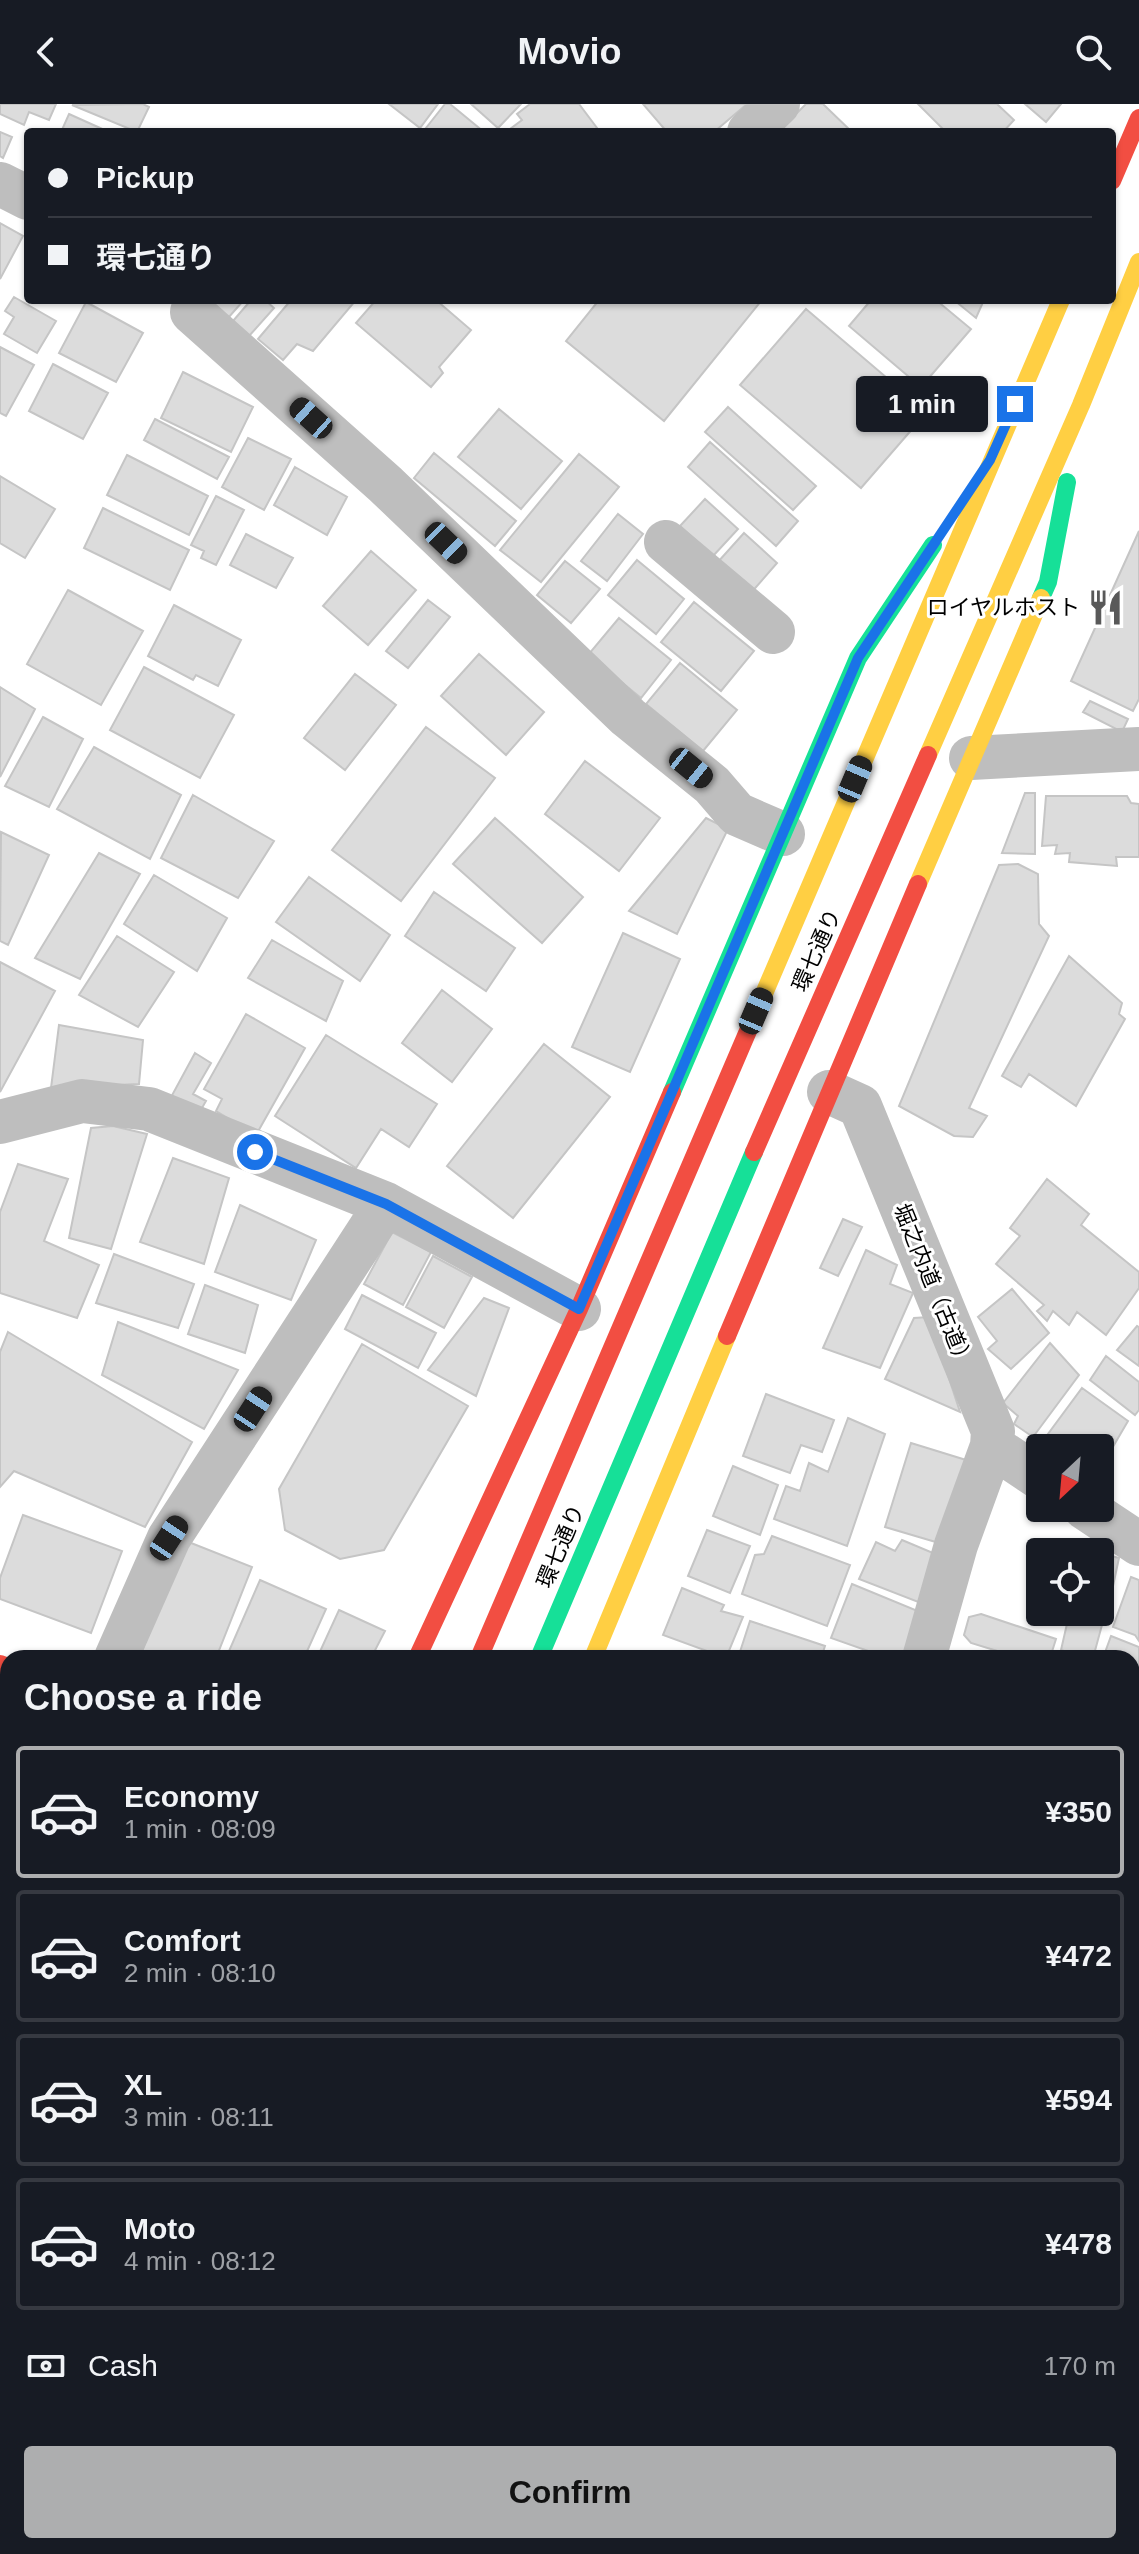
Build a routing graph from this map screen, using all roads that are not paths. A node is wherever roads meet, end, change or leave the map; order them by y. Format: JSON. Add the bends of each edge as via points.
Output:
{"nodes":[{"id":1,"x":778,"y":104,"type":"edge"},
{"id":2,"x":1139,"y":118,"type":"edge"},
{"id":3,"x":753,"y":128,"type":"edge"},
{"id":4,"x":1116,"y":172,"type":"edge"},
{"id":5,"x":0,"y":184,"type":"edge"},
{"id":6,"x":24,"y":196,"type":"edge"},
{"id":7,"x":1139,"y":262,"type":"edge"},
{"id":8,"x":1059,"y":304,"type":"edge"},
{"id":9,"x":192,"y":312,"type":"dead end"},
{"id":10,"x":1081,"y":405,"type":"junction"},
{"id":11,"x":990,"y":460,"type":"junction"},
{"id":12,"x":666,"y":542,"type":"dead end"},
{"id":13,"x":773,"y":632,"type":"dead end"},
{"id":14,"x":1139,"y":749,"type":"edge"},
{"id":15,"x":971,"y":758,"type":"junction"},
{"id":16,"x":783,"y":834,"type":"junction"},
{"id":17,"x":829,"y":1092,"type":"junction"},
{"id":18,"x":0,"y":1122,"type":"edge"},
{"id":19,"x":386,"y":1204,"type":"junction"},
{"id":20,"x":579,"y":1309,"type":"junction"},
{"id":21,"x":992,"y":1446,"type":"junction"},
{"id":22,"x":1026,"y":1469,"type":"edge"},
{"id":23,"x":1106,"y":1522,"type":"edge"},
{"id":24,"x":1139,"y":1544,"type":"edge"},
{"id":25,"x":120,"y":1650,"type":"edge"},
{"id":26,"x":421,"y":1650,"type":"edge"},
{"id":27,"x":482,"y":1650,"type":"edge"},
{"id":28,"x":542,"y":1650,"type":"edge"},
{"id":29,"x":596,"y":1650,"type":"edge"},
{"id":30,"x":926,"y":1650,"type":"edge"}],
"edges":[{"from":1,"to":3,"type":"street"},
{"from":2,"to":4,"type":"main road"},
{"from":5,"to":6,"type":"street"},
{"from":7,"to":10,"type":"main road","name":"環七通り"},
{"from":8,"to":11,"type":"main road","name":"環七通り"},
{"from":9,"to":16,"type":"street","via":[[385,484],[628,717],[712,785],[737,814]]},
{"from":10,"to":15,"type":"main road","via":[[1048,582]]},
{"from":10,"to":28,"type":"main road","name":"環七通り"},
{"from":11,"to":16,"type":"main road","via":[[858,658]]},
{"from":11,"to":27,"type":"main road","name":"環七通り"},
{"from":12,"to":13,"type":"street"},
{"from":14,"to":15,"type":"street"},
{"from":15,"to":17,"type":"main road"},
{"from":16,"to":20,"type":"main road"},
{"from":17,"to":21,"type":"street","name":"堀之内道（古道）","via":[[860,1106],[993,1431]]},
{"from":17,"to":29,"type":"main road"},
{"from":18,"to":19,"type":"street","via":[[82,1101],[149,1109]]},
{"from":19,"to":20,"type":"street"},
{"from":19,"to":25,"type":"street","via":[[169,1538]]},
{"from":20,"to":26,"type":"main road"},
{"from":21,"to":22,"type":"street"},
{"from":21,"to":30,"type":"street"},
{"from":23,"to":24,"type":"street"}]}
